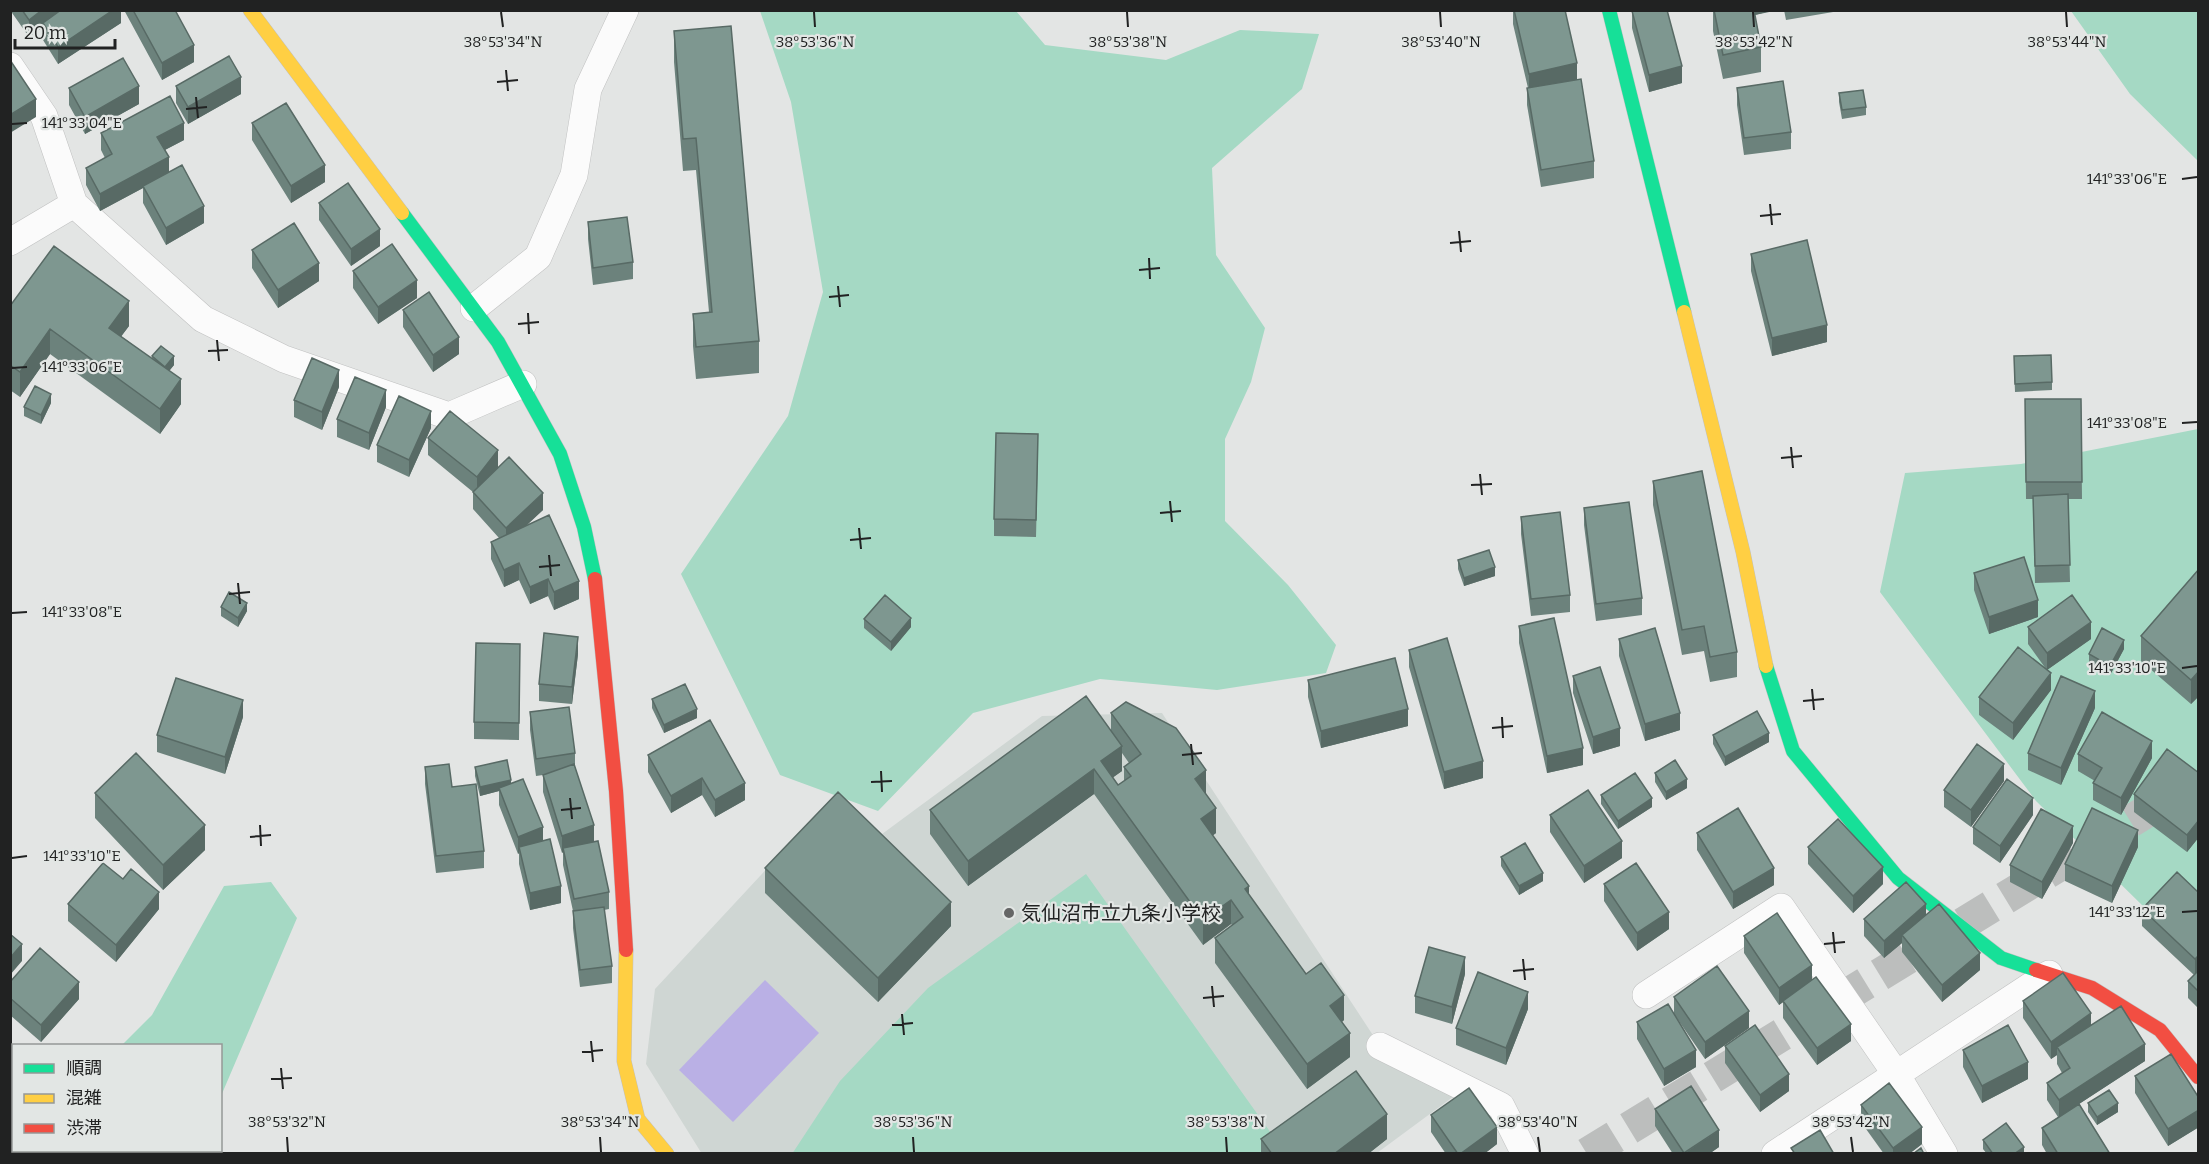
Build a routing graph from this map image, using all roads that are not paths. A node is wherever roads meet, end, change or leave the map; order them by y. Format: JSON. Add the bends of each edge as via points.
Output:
{"nodes":[{"id":1,"x":250,"y":10,"type":"edge"},
{"id":2,"x":625,"y":10,"type":"edge"},
{"id":3,"x":1609,"y":10,"type":"edge"},
{"id":4,"x":10,"y":66,"type":"edge"},
{"id":5,"x":74,"y":204,"type":"junction"},
{"id":6,"x":10,"y":242,"type":"edge"},
{"id":7,"x":474,"y":308,"type":"junction"},
{"id":8,"x":523,"y":384,"type":"junction"},
{"id":9,"x":2049,"y":974,"type":"junction"},
{"id":10,"x":1646,"y":995,"type":"dead end"},
{"id":11,"x":1380,"y":1046,"type":"dead end"},
{"id":12,"x":1896,"y":1074,"type":"junction"},
{"id":13,"x":2199,"y":1077,"type":"edge"},
{"id":14,"x":667,"y":1154,"type":"edge"},
{"id":15,"x":1525,"y":1154,"type":"edge"},
{"id":16,"x":1775,"y":1154,"type":"edge"},
{"id":17,"x":1944,"y":1154,"type":"edge"}],
"edges":[{"from":1,"to":7,"type":"street"},
{"from":2,"to":7,"type":"street","via":[[588,89],[574,176],[538,257]]},
{"from":3,"to":9,"type":"street","via":[[1743,552],[1766,669],[1793,751],[1898,878],[2001,958]]},
{"from":4,"to":5,"type":"street","via":[[44,116]]},
{"from":5,"to":6,"type":"street"},
{"from":5,"to":8,"type":"street","via":[[203,319],[284,359],[449,416]]},
{"from":7,"to":8,"type":"street"},
{"from":8,"to":14,"type":"street","via":[[560,454],[584,527],[599,596],[626,946],[624,1061],[638,1119]]},
{"from":9,"to":12,"type":"street"},
{"from":9,"to":13,"type":"street","via":[[2092,988],[2160,1030]]},
{"from":10,"to":12,"type":"street","via":[[1781,907]]},
{"from":11,"to":15,"type":"street","via":[[1500,1106]]},
{"from":12,"to":16,"type":"street"},
{"from":12,"to":17,"type":"street"}]}
